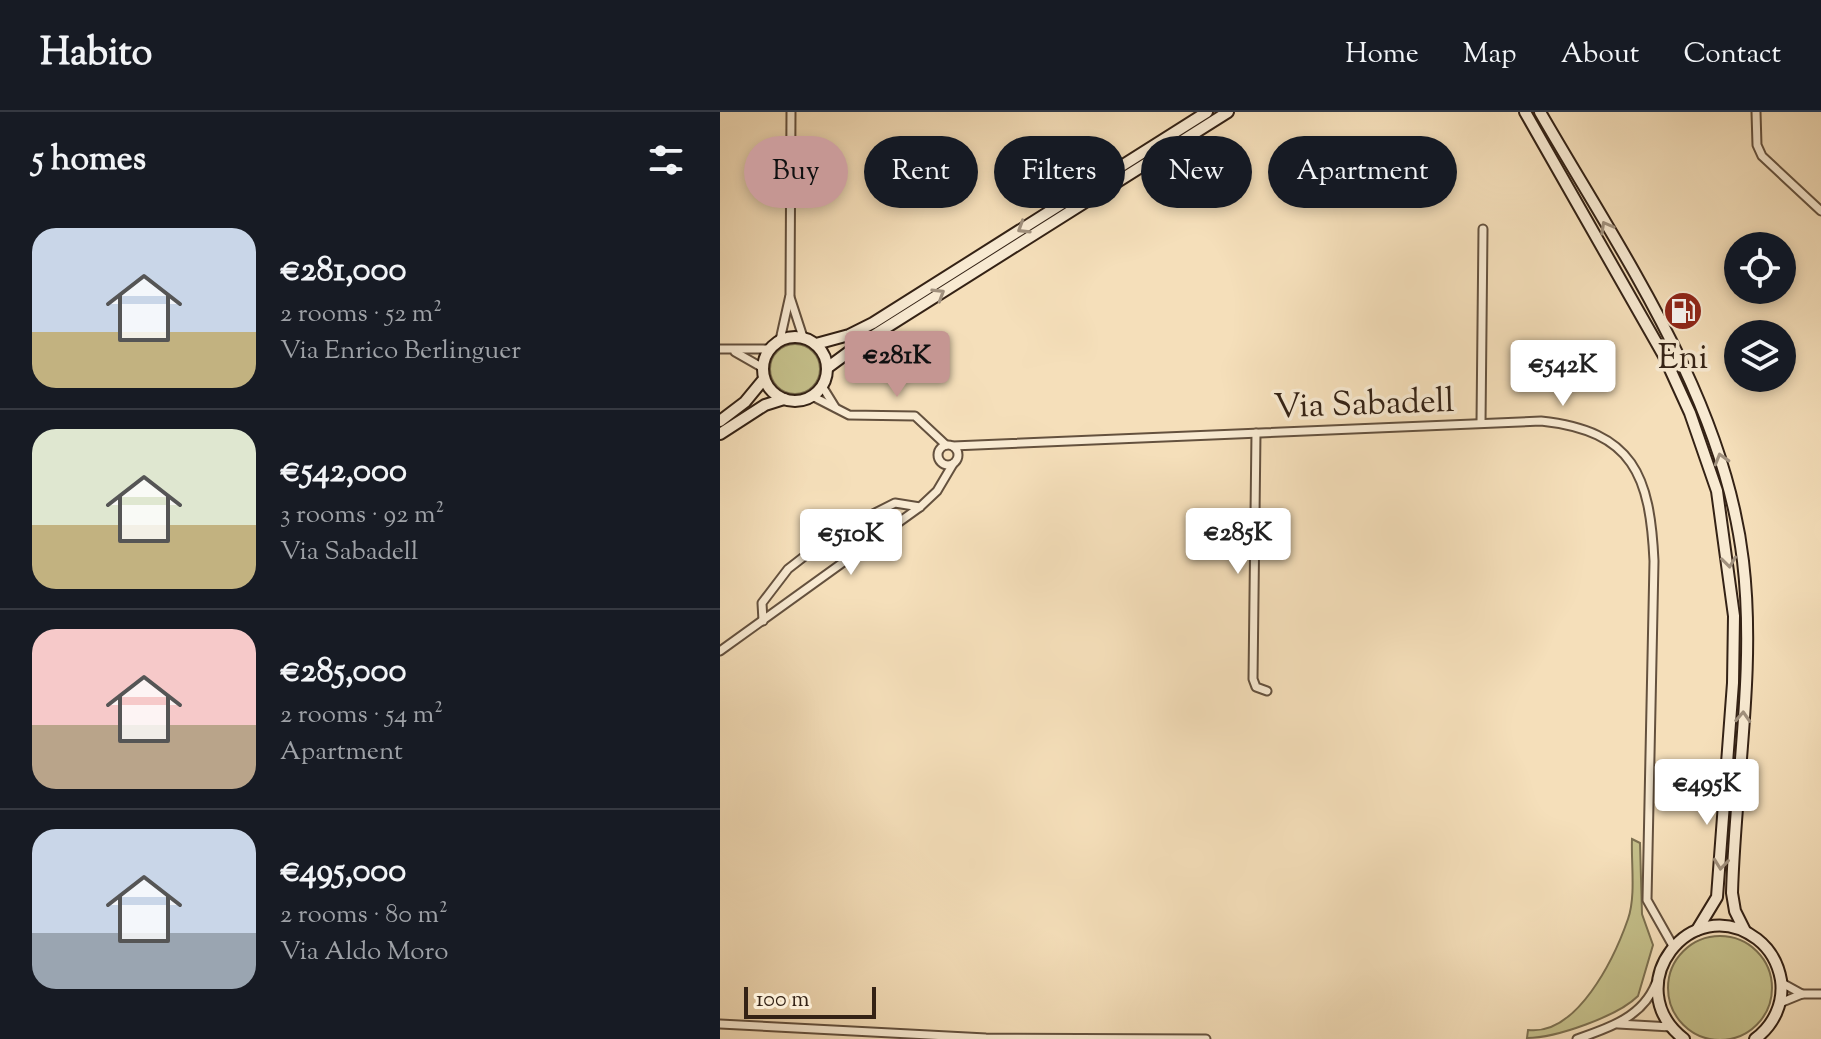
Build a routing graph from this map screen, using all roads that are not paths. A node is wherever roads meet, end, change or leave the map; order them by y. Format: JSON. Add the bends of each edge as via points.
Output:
{"nodes":[{"id":1,"x":791,"y":112,"type":"edge"},
{"id":2,"x":1207,"y":112,"type":"edge"},
{"id":3,"x":1228,"y":112,"type":"edge"},
{"id":4,"x":1525,"y":112,"type":"edge"},
{"id":5,"x":1540,"y":112,"type":"edge"},
{"id":6,"x":1756,"y":112,"type":"edge"},
{"id":7,"x":1821,"y":211,"type":"edge"},
{"id":8,"x":1483,"y":229,"type":"dead end"},
{"id":9,"x":790,"y":295,"type":"junction"},
{"id":10,"x":803,"y":337,"type":"junction"},
{"id":11,"x":780,"y":340,"type":"junction"},
{"id":12,"x":816,"y":344,"type":"junction"},
{"id":13,"x":720,"y":349,"type":"edge"},
{"id":14,"x":769,"y":349,"type":"junction"},
{"id":15,"x":733,"y":351,"type":"junction"},
{"id":16,"x":827,"y":368,"type":"junction"},
{"id":17,"x":764,"y":374,"type":"junction"},
{"id":18,"x":822,"y":386,"type":"junction"},
{"id":19,"x":812,"y":396,"type":"junction"},
{"id":20,"x":784,"y":399,"type":"junction"},
{"id":21,"x":837,"y":409,"type":"junction"},
{"id":22,"x":720,"y":421,"type":"edge"},
{"id":23,"x":1481,"y":423,"type":"junction"},
{"id":24,"x":1256,"y":433,"type":"junction"},
{"id":25,"x":720,"y":434,"type":"edge"},
{"id":26,"x":974,"y":446,"type":"junction"},
{"id":27,"x":946,"y":447,"type":"junction"},
{"id":28,"x":958,"y":456,"type":"junction"},
{"id":29,"x":943,"y":464,"type":"junction"},
{"id":30,"x":953,"y":464,"type":"junction"},
{"id":31,"x":945,"y":475,"type":"junction"},
{"id":32,"x":920,"y":507,"type":"junction"},
{"id":33,"x":763,"y":621,"type":"junction"},
{"id":34,"x":720,"y":651,"type":"edge"},
{"id":35,"x":1267,"y":691,"type":"dead end"},
{"id":36,"x":1697,"y":930,"type":"junction"},
{"id":37,"x":1745,"y":931,"type":"junction"},
{"id":38,"x":1673,"y":946,"type":"junction"},
{"id":39,"x":1659,"y":974,"type":"junction"},
{"id":40,"x":1782,"y":983,"type":"junction"},
{"id":41,"x":1802,"y":994,"type":"junction"},
{"id":42,"x":1821,"y":994,"type":"edge"},
{"id":43,"x":1780,"y":1003,"type":"junction"},
{"id":44,"x":720,"y":1024,"type":"edge"},
{"id":45,"x":1616,"y":1025,"type":"junction"},
{"id":46,"x":1671,"y":1027,"type":"junction"},
{"id":47,"x":1206,"y":1039,"type":"edge"},
{"id":48,"x":1579,"y":1039,"type":"edge"},
{"id":49,"x":1684,"y":1039,"type":"edge"},
{"id":50,"x":1755,"y":1039,"type":"edge"}],
"edges":[{"from":1,"to":9,"type":"street"},
{"from":2,"to":12,"type":"main road","one_way":true,"via":[[873,323]]},
{"from":16,"to":3,"type":"main road","one_way":true},
{"from":4,"to":36,"type":"main road","one_way":true,"via":[[1664,356],[1717,491],[1733,603],[1733,683],[1719,886],[1714,906]]},
{"from":37,"to":5,"type":"main road","one_way":true,"via":[[1732,893],[1746,616],[1744,562],[1729,487],[1718,447],[1676,351]]},
{"from":6,"to":7,"type":"street","via":[[1762,156]]},
{"from":8,"to":23,"type":"street"},
{"from":9,"to":10,"type":"street"},
{"from":9,"to":11,"type":"street"},
{"from":10,"to":11,"type":"main road"},
{"from":10,"to":12,"type":"main road"},
{"from":11,"to":14,"type":"main road"},
{"from":12,"to":16,"type":"main road"},
{"from":13,"to":15,"type":"street"},
{"from":14,"to":15,"type":"street"},
{"from":14,"to":17,"type":"main road"},
{"from":15,"to":17,"type":"street"},
{"from":16,"to":18,"type":"main road"},
{"from":17,"to":20,"type":"main road","via":[[772,391]]},
{"from":17,"to":22,"type":"main road","via":[[745,402]]},
{"from":18,"to":19,"type":"main road"},
{"from":18,"to":21,"type":"street"},
{"from":19,"to":20,"type":"main road"},
{"from":19,"to":21,"type":"street"},
{"from":20,"to":25,"type":"main road"},
{"from":21,"to":27,"type":"street","via":[[853,416],[912,415]]},
{"from":23,"to":24,"type":"street","name":"Via Sabadell"},
{"from":23,"to":38,"type":"street","name":"Via Sabadell","via":[[1573,424],[1617,448],[1646,488],[1654,561],[1647,900]]},
{"from":24,"to":26,"type":"street","name":"Via Sabadell"},
{"from":24,"to":35,"type":"street","via":[[1253,679],[1256,687]]},
{"from":26,"to":27,"type":"street","name":"Via Sabadell"},
{"from":26,"to":28,"type":"street"},
{"from":27,"to":28,"type":"street"},
{"from":27,"to":29,"type":"street","via":[[938,457]]},
{"from":28,"to":30,"type":"street"},
{"from":29,"to":30,"type":"street"},
{"from":29,"to":31,"type":"street"},
{"from":30,"to":31,"type":"street"},
{"from":31,"to":32,"type":"street"},
{"from":32,"to":33,"type":"street"},
{"from":32,"to":33,"type":"street","via":[[890,505],[833,534],[788,569],[762,603]]},
{"from":33,"to":34,"type":"street"},
{"from":36,"to":37,"type":"main road","via":[[1723,926]]},
{"from":36,"to":38,"type":"main road"},
{"from":37,"to":40,"type":"main road","via":[[1772,954]]},
{"from":38,"to":39,"type":"main road"},
{"from":39,"to":45,"type":"street","via":[[1640,1008]]},
{"from":39,"to":46,"type":"main road","via":[[1659,1002]]},
{"from":40,"to":41,"type":"street"},
{"from":40,"to":43,"type":"main road"},
{"from":41,"to":42,"type":"street"},
{"from":41,"to":43,"type":"street"},
{"from":43,"to":50,"type":"main road"},
{"from":44,"to":47,"type":"street","via":[[986,1038]]},
{"from":45,"to":46,"type":"street"},
{"from":45,"to":48,"type":"street"},
{"from":46,"to":49,"type":"main road"}]}
